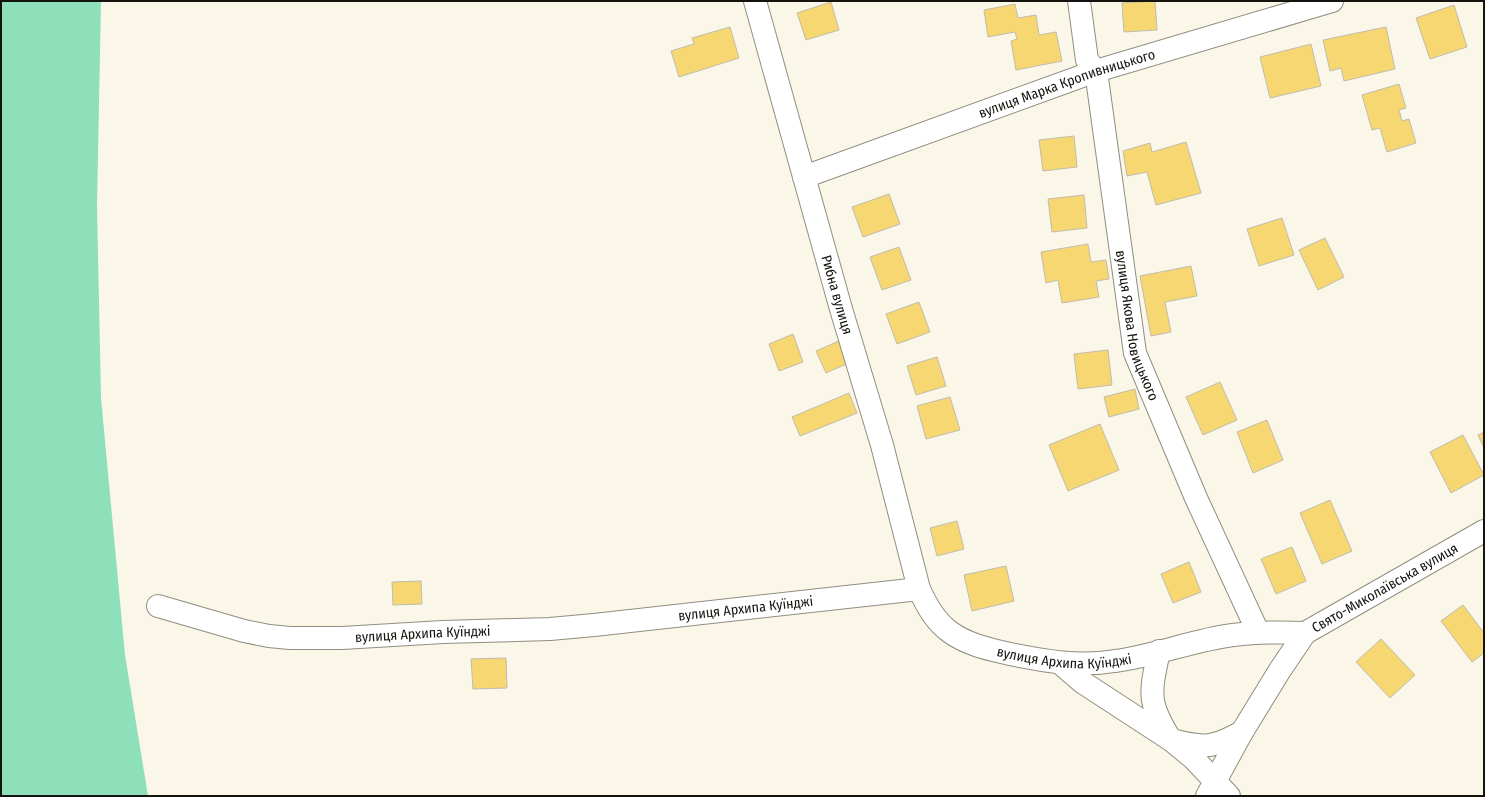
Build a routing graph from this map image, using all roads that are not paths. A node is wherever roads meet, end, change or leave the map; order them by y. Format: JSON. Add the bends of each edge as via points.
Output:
{"nodes":[{"id":1,"x":755,"y":1,"type":"edge"},
{"id":2,"x":1079,"y":1,"type":"edge"},
{"id":3,"x":1332,"y":1,"type":"edge"},
{"id":4,"x":1096,"y":70,"type":"junction"},
{"id":5,"x":804,"y":177,"type":"junction"},
{"id":6,"x":1484,"y":531,"type":"edge"},
{"id":7,"x":919,"y":589,"type":"junction"},
{"id":8,"x":158,"y":606,"type":"dead end"},
{"id":9,"x":1258,"y":632,"type":"junction"},
{"id":10,"x":1305,"y":633,"type":"junction"},
{"id":11,"x":1159,"y":651,"type":"junction"},
{"id":12,"x":1060,"y":663,"type":"junction"},
{"id":13,"x":1242,"y":732,"type":"junction"},
{"id":14,"x":1170,"y":740,"type":"junction"},
{"id":15,"x":1217,"y":791,"type":"edge"}],
"edges":[{"from":1,"to":5,"type":"street","name":"Рибна вулиця"},
{"from":2,"to":4,"type":"street","name":"вулиця Якова Новицького","via":[[1087,60]]},
{"from":3,"to":4,"type":"street","name":"вулиця Марка Кропивницького"},
{"from":4,"to":5,"type":"street","name":"вулиця Марка Кропивницького"},
{"from":4,"to":9,"type":"street","name":"вулиця Якова Новицького","via":[[1136,352],[1196,498]]},
{"from":5,"to":7,"type":"street","name":"Рибна вулиця","via":[[882,445]]},
{"from":6,"to":10,"type":"street","name":"Свято-Миколаївська вулиця"},
{"from":7,"to":8,"type":"street","name":"вулиця Архипа Куїнджі","via":[[594,625],[342,638],[269,636]]},
{"from":7,"to":12,"type":"street","name":"вулиця Архипа Куїнджі","via":[[934,617],[963,640],[990,649]]},
{"from":9,"to":10,"type":"street","name":"вулиця Архипа Куїнджі"},
{"from":9,"to":11,"type":"street","name":"вулиця Архипа Куїнджі","via":[[1211,638]]},
{"from":10,"to":13,"type":"street","name":"Свято-Миколаївська вулиця"},
{"from":11,"to":12,"type":"street","name":"вулиця Архипа Куїнджі","via":[[1116,661]]},
{"from":11,"to":14,"type":"street","via":[[1152,684],[1153,707]]},
{"from":12,"to":14,"type":"street","via":[[1088,686]]},
{"from":13,"to":14,"type":"street","via":[[1221,744],[1206,746]]},
{"from":13,"to":15,"type":"street","name":"Свято-Миколаївська вулиця"},
{"from":14,"to":15,"type":"street","via":[[1192,758]]}]}
